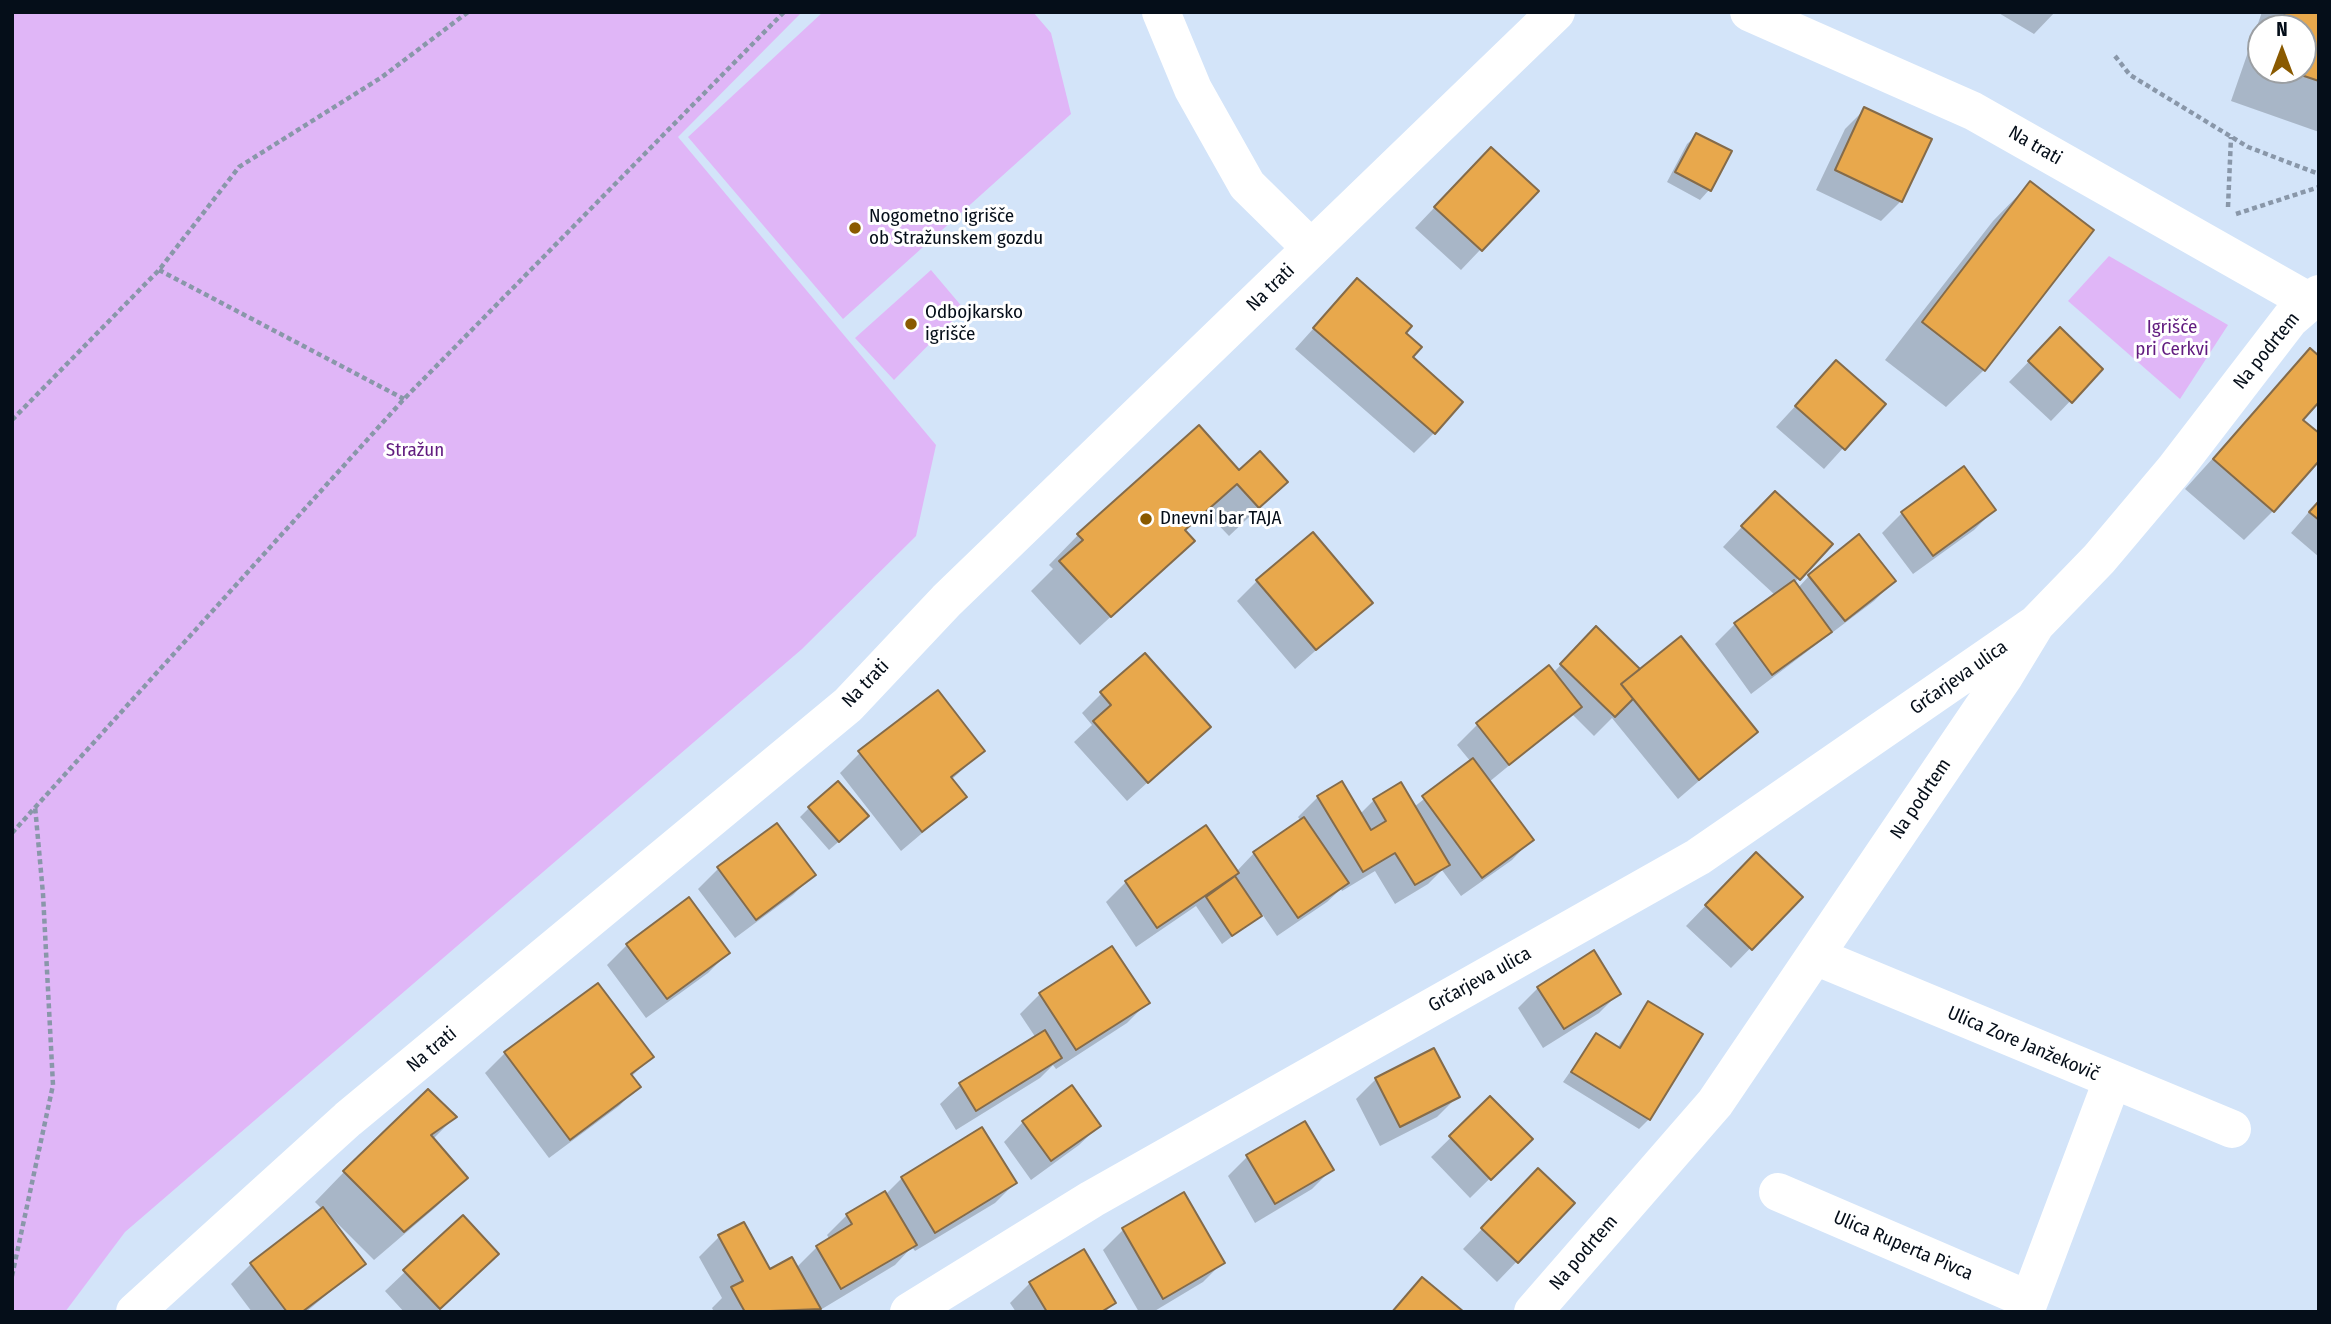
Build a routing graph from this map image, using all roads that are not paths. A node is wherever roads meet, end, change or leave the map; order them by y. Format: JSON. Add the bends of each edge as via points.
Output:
{"nodes":[{"id":1,"x":1161,"y":12,"type":"edge"},
{"id":2,"x":1556,"y":12,"type":"edge"},
{"id":3,"x":1749,"y":12,"type":"edge"},
{"id":4,"x":1311,"y":248,"type":"junction"},
{"id":5,"x":2314,"y":298,"type":"edge"},
{"id":6,"x":2036,"y":624,"type":"junction"},
{"id":7,"x":1815,"y":956,"type":"junction"},
{"id":8,"x":2112,"y":1081,"type":"junction"},
{"id":9,"x":2232,"y":1129,"type":"dead end"},
{"id":10,"x":1778,"y":1192,"type":"dead end"},
{"id":11,"x":2027,"y":1306,"type":"edge"},
{"id":12,"x":135,"y":1312,"type":"edge"},
{"id":13,"x":909,"y":1312,"type":"edge"},
{"id":14,"x":1533,"y":1312,"type":"edge"}],
"edges":[{"from":1,"to":4,"type":"street","via":[[1193,89],[1247,185]]},
{"from":2,"to":4,"type":"street","name":"Na trati"},
{"from":3,"to":5,"type":"street","name":"Na trati","via":[[1973,111]]},
{"from":4,"to":12,"type":"street","name":"Na trati","via":[[947,600],[848,705],[348,1119]]},
{"from":5,"to":6,"type":"street","name":"Na podrtem","via":[[2290,319],[2108,549]]},
{"from":6,"to":7,"type":"street","name":"Na podrtem"},
{"from":6,"to":13,"type":"street","name":"Grčarjeva ulica","via":[[1698,857],[1092,1199]]},
{"from":7,"to":8,"type":"street","name":"Ulica Zore Janžekovič"},
{"from":7,"to":14,"type":"street","name":"Na podrtem","via":[[1716,1103]]},
{"from":8,"to":9,"type":"street","name":"Ulica Zore Janžekovič"},
{"from":8,"to":11,"type":"street","name":"Ulica Ruperta Pivca"},
{"from":10,"to":11,"type":"street","name":"Ulica Ruperta Pivca"}]}
